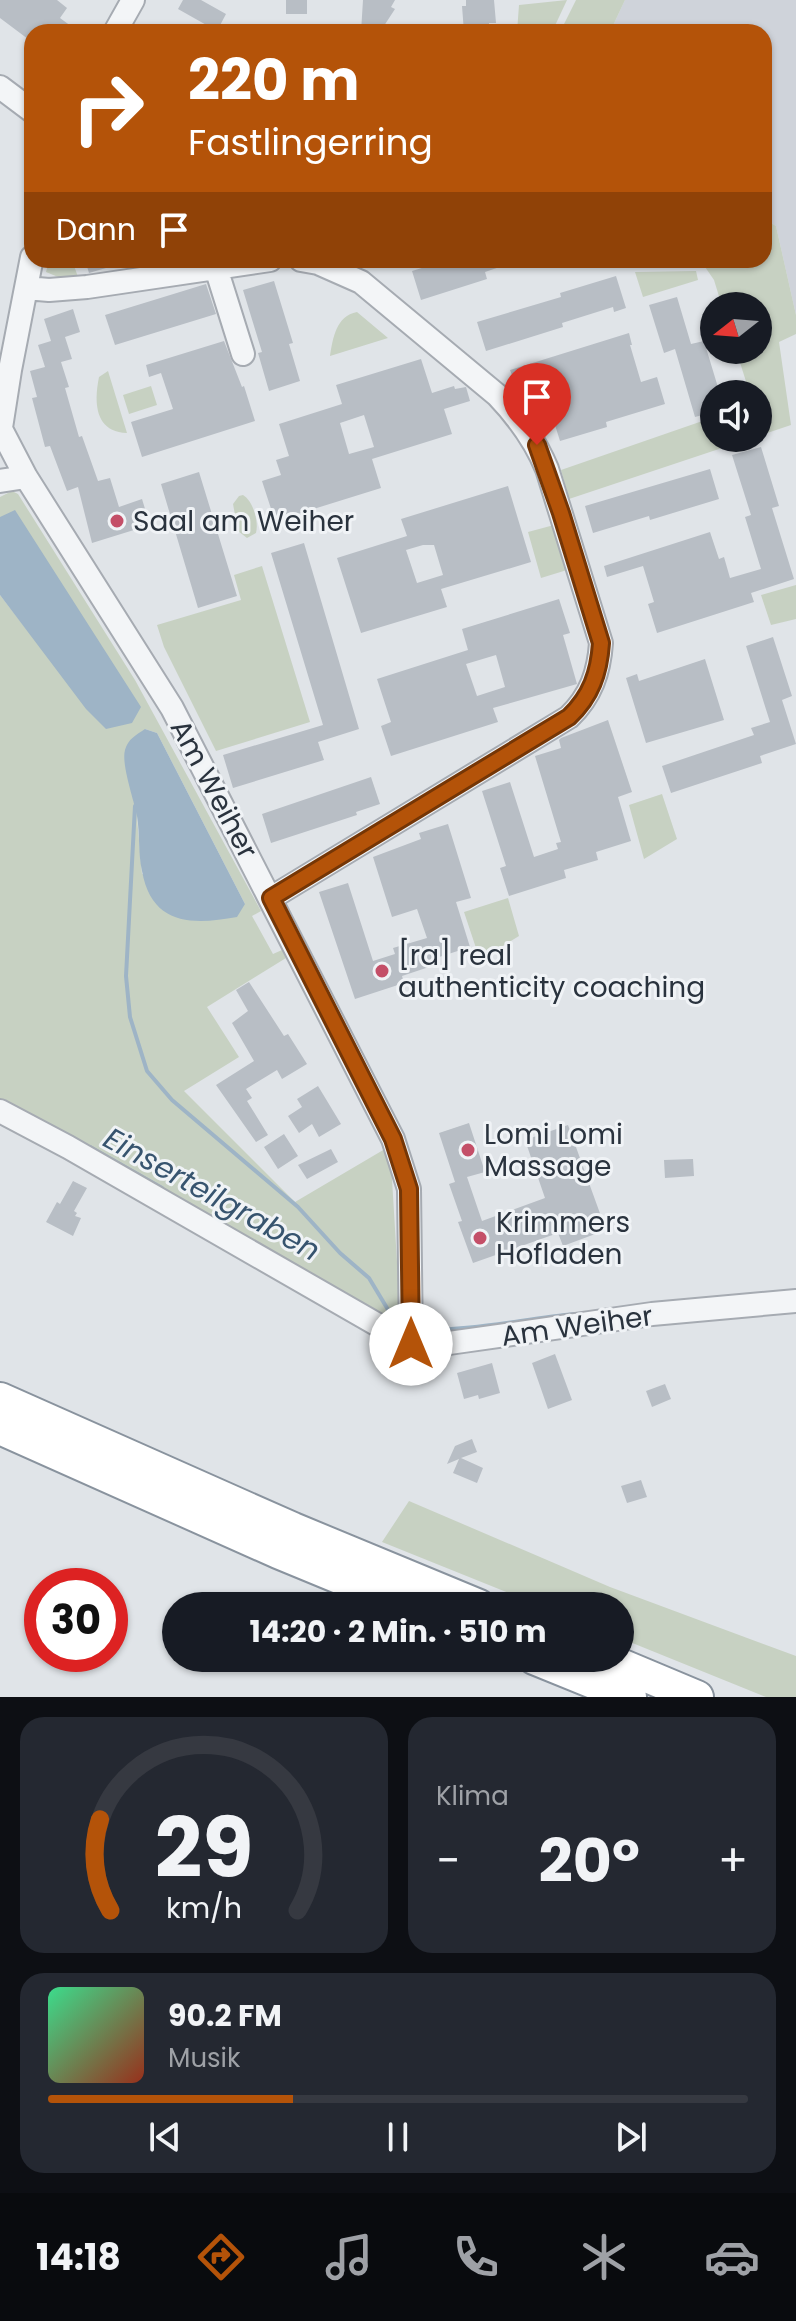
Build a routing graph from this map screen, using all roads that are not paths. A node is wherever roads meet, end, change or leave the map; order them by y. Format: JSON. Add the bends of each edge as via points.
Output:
{"nodes":[{"id":1,"x":133,"y":0,"type":"edge"},
{"id":2,"x":120,"y":24,"type":"edge"},
{"id":3,"x":0,"y":87,"type":"edge"},
{"id":4,"x":24,"y":105,"type":"edge"},
{"id":5,"x":30,"y":268,"type":"edge"},
{"id":6,"x":216,"y":268,"type":"joint"},
{"id":7,"x":329,"y":268,"type":"edge"},
{"id":8,"x":26,"y":288,"type":"junction"},
{"id":9,"x":243,"y":354,"type":"dead end"},
{"id":10,"x":5,"y":369,"type":"edge"},
{"id":11,"x":1,"y":431,"type":"edge"},
{"id":12,"x":26,"y":477,"type":"junction"},
{"id":13,"x":0,"y":481,"type":"edge"},
{"id":14,"x":271,"y":898,"type":"junction"},
{"id":15,"x":0,"y":1111,"type":"edge"},
{"id":16,"x":796,"y":1301,"type":"edge"},
{"id":17,"x":411,"y":1344,"type":"junction"},
{"id":18,"x":0,"y":1399,"type":"edge"},
{"id":19,"x":0,"y":1428,"type":"edge"},
{"id":20,"x":375,"y":1592,"type":"edge"},
{"id":21,"x":445,"y":1592,"type":"edge"},
{"id":22,"x":634,"y":1671,"type":"edge"},
{"id":23,"x":568,"y":1672,"type":"edge"},
{"id":24,"x":630,"y":1697,"type":"edge"},
{"id":25,"x":697,"y":1697,"type":"edge"}],
"edges":[{"from":1,"to":2,"type":"street"},
{"from":3,"to":4,"type":"street"},
{"from":5,"to":8,"type":"street"},
{"from":6,"to":8,"type":"street","via":[[87,287]]},
{"from":6,"to":9,"type":"street"},
{"from":7,"to":14,"type":"street","via":[[361,282],[517,415],[547,469],[601,643],[600,663],[594,684],[569,717]]},
{"from":8,"to":10,"type":"street"},
{"from":10,"to":11,"type":"street"},
{"from":11,"to":12,"type":"street","name":"Am Weiher"},
{"from":12,"to":13,"type":"street"},
{"from":12,"to":14,"type":"street","name":"Am Weiher","via":[[172,708]]},
{"from":14,"to":17,"type":"street","name":"Am Weiher","via":[[393,1139],[409,1189]]},
{"from":15,"to":17,"type":"street"},
{"from":16,"to":17,"type":"street","name":"Am Weiher"},
{"from":18,"to":21,"type":"highway"},
{"from":19,"to":20,"type":"highway"},
{"from":22,"to":25,"type":"highway"},
{"from":23,"to":24,"type":"highway"}]}
